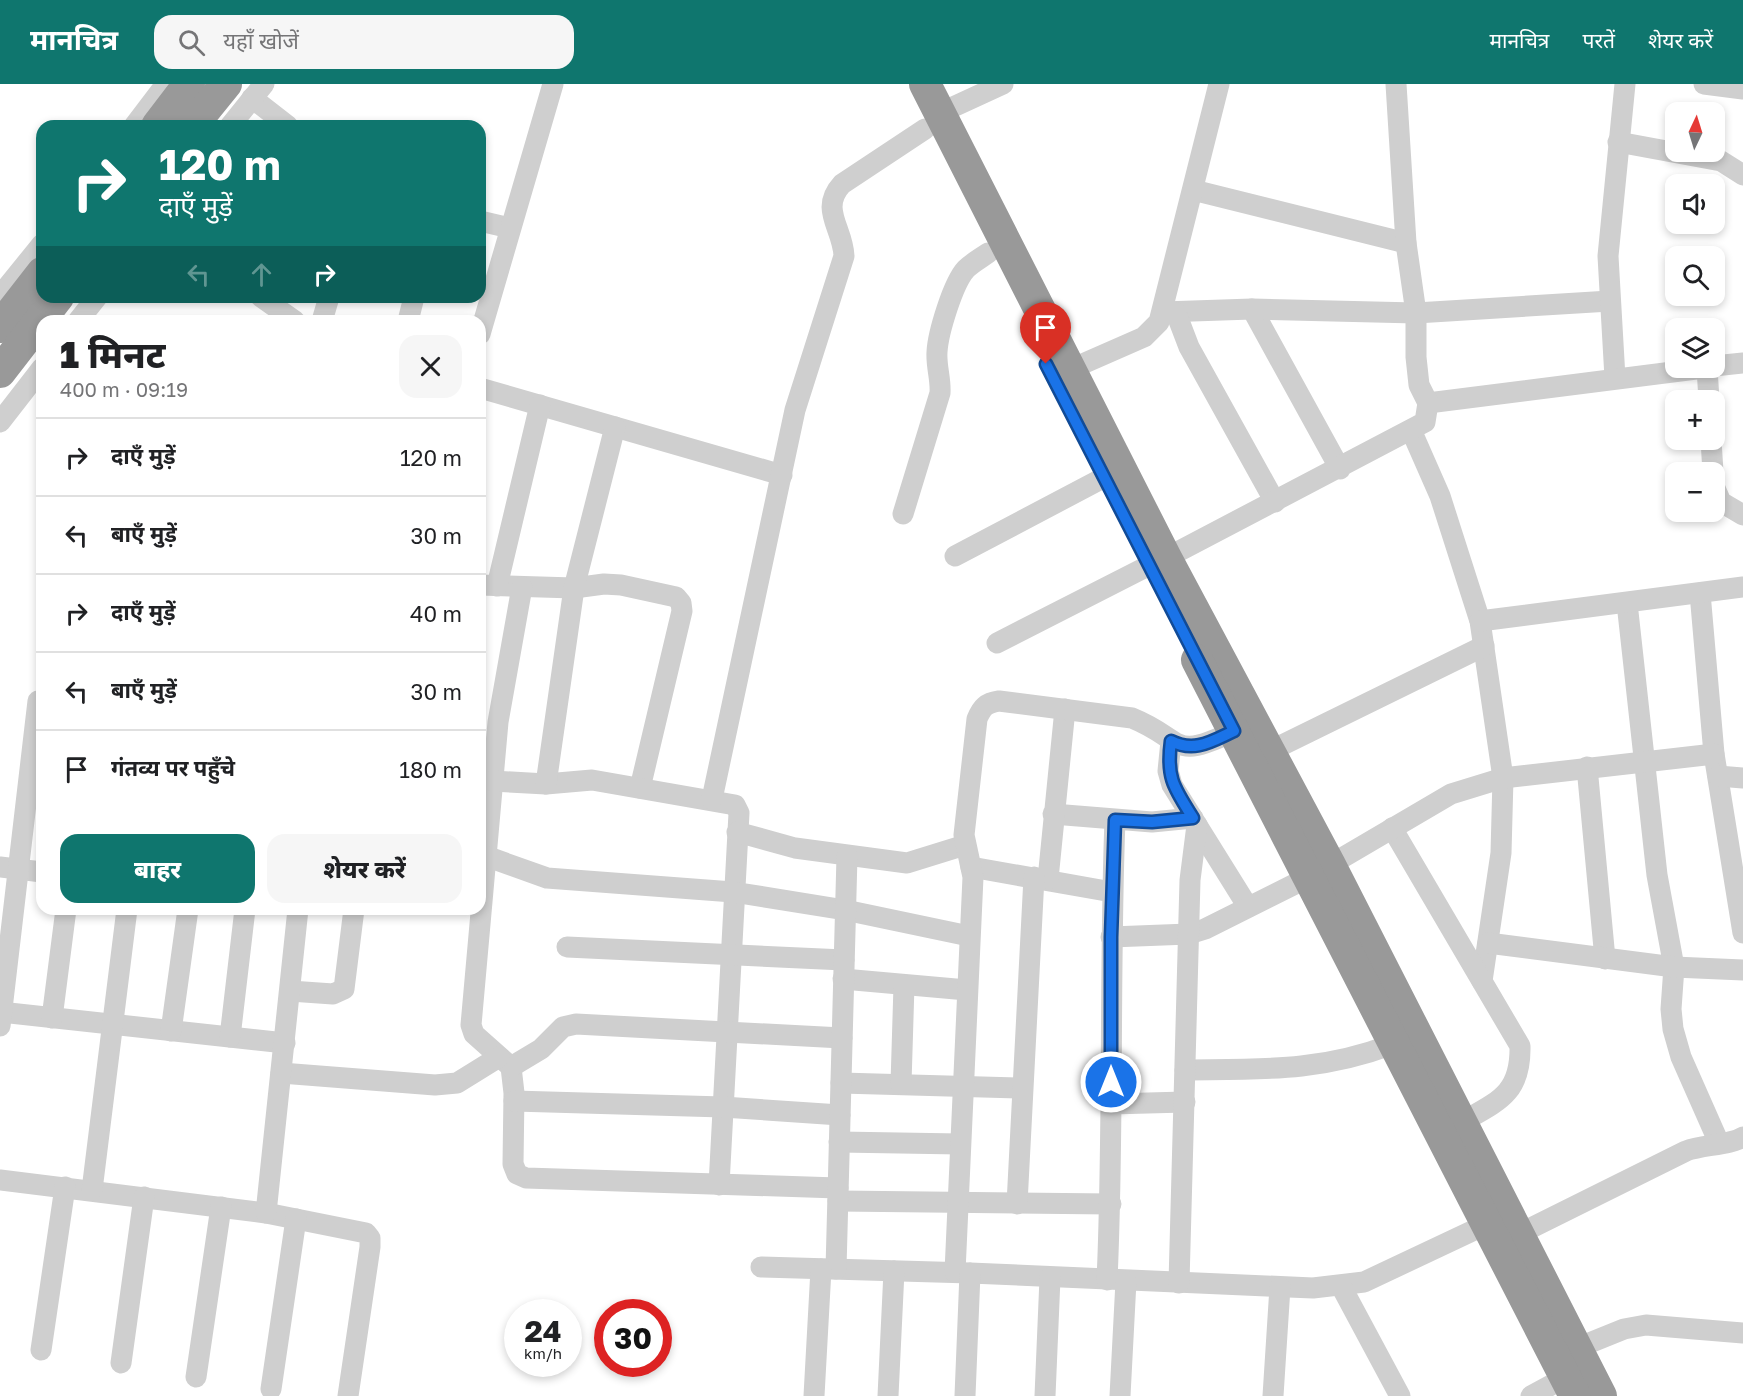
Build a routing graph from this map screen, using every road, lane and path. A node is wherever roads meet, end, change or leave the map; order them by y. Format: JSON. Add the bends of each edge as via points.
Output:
{"nodes":[{"id":1,"x":166,"y":84,"type":"edge"},
{"id":2,"x":189,"y":84,"type":"edge"},
{"id":3,"x":553,"y":84,"type":"edge"},
{"id":4,"x":902,"y":84,"type":"edge"},
{"id":5,"x":925,"y":84,"type":"edge"},
{"id":6,"x":1003,"y":84,"type":"edge"},
{"id":7,"x":1219,"y":84,"type":"edge"},
{"id":8,"x":1396,"y":84,"type":"edge"},
{"id":9,"x":1625,"y":84,"type":"edge"},
{"id":10,"x":1704,"y":84,"type":"edge"},
{"id":11,"x":247,"y":89,"type":"edge"},
{"id":12,"x":1743,"y":89,"type":"edge"},
{"id":13,"x":139,"y":120,"type":"edge"},
{"id":14,"x":162,"y":120,"type":"edge"},
{"id":15,"x":201,"y":120,"type":"edge"},
{"id":16,"x":233,"y":120,"type":"edge"},
{"id":17,"x":281,"y":120,"type":"edge"},
{"id":18,"x":932,"y":121,"type":"junction"},
{"id":19,"x":1618,"y":142,"type":"junction"},
{"id":20,"x":1743,"y":175,"type":"edge"},
{"id":21,"x":1193,"y":190,"type":"junction"},
{"id":22,"x":486,"y":222,"type":"edge"},
{"id":23,"x":510,"y":228,"type":"junction"},
{"id":24,"x":1406,"y":243,"type":"junction"},
{"id":25,"x":36,"y":251,"type":"edge"},
{"id":26,"x":988,"y":253,"type":"junction"},
{"id":27,"x":36,"y":281,"type":"edge"},
{"id":28,"x":0,"y":296,"type":"edge"},
{"id":29,"x":1610,"y":301,"type":"junction"},
{"id":30,"x":53,"y":303,"type":"edge"},
{"id":31,"x":92,"y":303,"type":"edge"},
{"id":32,"x":270,"y":303,"type":"edge"},
{"id":33,"x":1252,"y":309,"type":"junction"},
{"id":34,"x":1169,"y":313,"type":"junction"},
{"id":35,"x":1416,"y":313,"type":"junction"},
{"id":36,"x":44,"y":315,"type":"edge"},
{"id":37,"x":83,"y":315,"type":"edge"},
{"id":38,"x":286,"y":315,"type":"edge"},
{"id":39,"x":485,"y":315,"type":"edge"},
{"id":40,"x":36,"y":325,"type":"edge"},
{"id":41,"x":0,"y":327,"type":"edge"},
{"id":42,"x":1743,"y":363,"type":"edge"},
{"id":43,"x":1725,"y":365,"type":"edge"},
{"id":44,"x":1071,"y":369,"type":"junction"},
{"id":45,"x":0,"y":372,"type":"edge"},
{"id":46,"x":1665,"y":372,"type":"edge"},
{"id":47,"x":36,"y":376,"type":"edge"},
{"id":48,"x":1615,"y":378,"type":"junction"},
{"id":49,"x":486,"y":390,"type":"edge"},
{"id":50,"x":1428,"y":403,"type":"junction"},
{"id":51,"x":540,"y":405,"type":"junction"},
{"id":52,"x":0,"y":422,"type":"edge"},
{"id":53,"x":615,"y":427,"type":"junction"},
{"id":54,"x":1411,"y":430,"type":"junction"},
{"id":55,"x":1340,"y":469,"type":"junction"},
{"id":56,"x":782,"y":475,"type":"junction"},
{"id":57,"x":1103,"y":478,"type":"junction"},
{"id":58,"x":1275,"y":502,"type":"junction"},
{"id":59,"x":1725,"y":504,"type":"edge"},
{"id":60,"x":903,"y":514,"type":"dead end"},
{"id":61,"x":1743,"y":515,"type":"edge"},
{"id":62,"x":955,"y":556,"type":"dead end"},
{"id":63,"x":1157,"y":562,"type":"junction"},
{"id":64,"x":488,"y":586,"type":"edge"},
{"id":65,"x":522,"y":587,"type":"junction"},
{"id":66,"x":1743,"y":587,"type":"edge"},
{"id":67,"x":574,"y":588,"type":"junction"},
{"id":68,"x":1700,"y":593,"type":"junction"},
{"id":69,"x":1627,"y":603,"type":"junction"},
{"id":70,"x":1480,"y":621,"type":"junction"},
{"id":71,"x":997,"y":643,"type":"dead end"},
{"id":72,"x":1484,"y":646,"type":"junction"},
{"id":73,"x":1065,"y":709,"type":"junction"},
{"id":74,"x":36,"y":713,"type":"edge"},
{"id":75,"x":1234,"y":731,"type":"junction"},
{"id":76,"x":1171,"y":741,"type":"junction"},
{"id":77,"x":1270,"y":751,"type":"junction"},
{"id":78,"x":1714,"y":754,"type":"junction"},
{"id":79,"x":1642,"y":762,"type":"junction"},
{"id":80,"x":1587,"y":767,"type":"junction"},
{"id":81,"x":1718,"y":776,"type":"junction"},
{"id":82,"x":1503,"y":778,"type":"junction"},
{"id":83,"x":1743,"y":778,"type":"edge"},
{"id":84,"x":492,"y":781,"type":"junction"},
{"id":85,"x":546,"y":784,"type":"junction"},
{"id":86,"x":640,"y":788,"type":"junction"},
{"id":87,"x":712,"y":800,"type":"junction"},
{"id":88,"x":1053,"y":814,"type":"junction"},
{"id":89,"x":1115,"y":820,"type":"junction"},
{"id":90,"x":1195,"y":822,"type":"junction"},
{"id":91,"x":486,"y":825,"type":"edge"},
{"id":92,"x":1392,"y":828,"type":"junction"},
{"id":93,"x":737,"y":832,"type":"junction"},
{"id":94,"x":965,"y":845,"type":"junction"},
{"id":95,"x":486,"y":856,"type":"edge"},
{"id":96,"x":847,"y":856,"type":"junction"},
{"id":97,"x":972,"y":867,"type":"junction"},
{"id":98,"x":9,"y":868,"type":"edge"},
{"id":99,"x":36,"y":871,"type":"edge"},
{"id":100,"x":1320,"y":871,"type":"junction"},
{"id":101,"x":1041,"y":878,"type":"junction"},
{"id":102,"x":733,"y":892,"type":"junction"},
{"id":103,"x":1112,"y":892,"type":"junction"},
{"id":104,"x":1248,"y":908,"type":"junction"},
{"id":105,"x":845,"y":910,"type":"junction"},
{"id":106,"x":65,"y":915,"type":"edge"},
{"id":107,"x":126,"y":915,"type":"edge"},
{"id":108,"x":187,"y":915,"type":"edge"},
{"id":109,"x":244,"y":915,"type":"edge"},
{"id":110,"x":297,"y":915,"type":"edge"},
{"id":111,"x":353,"y":915,"type":"edge"},
{"id":112,"x":478,"y":915,"type":"edge"},
{"id":113,"x":1743,"y":933,"type":"edge"},
{"id":114,"x":1189,"y":934,"type":"junction"},
{"id":115,"x":969,"y":936,"type":"junction"},
{"id":116,"x":1111,"y":937,"type":"junction"},
{"id":117,"x":1488,"y":943,"type":"junction"},
{"id":118,"x":567,"y":946,"type":"dead end"},
{"id":119,"x":730,"y":956,"type":"junction"},
{"id":120,"x":1605,"y":959,"type":"junction"},
{"id":121,"x":1674,"y":966,"type":"junction"},
{"id":122,"x":844,"y":970,"type":"junction"},
{"id":123,"x":1743,"y":970,"type":"edge"},
{"id":124,"x":1482,"y":981,"type":"junction"},
{"id":125,"x":904,"y":985,"type":"junction"},
{"id":126,"x":967,"y":990,"type":"junction"},
{"id":127,"x":290,"y":991,"type":"junction"},
{"id":128,"x":1,"y":1017,"type":"edge"},
{"id":129,"x":52,"y":1018,"type":"junction"},
{"id":130,"x":113,"y":1025,"type":"junction"},
{"id":131,"x":171,"y":1031,"type":"junction"},
{"id":132,"x":726,"y":1031,"type":"junction"},
{"id":133,"x":230,"y":1037,"type":"junction"},
{"id":134,"x":842,"y":1038,"type":"junction"},
{"id":135,"x":285,"y":1043,"type":"junction"},
{"id":136,"x":1394,"y":1044,"type":"junction"},
{"id":137,"x":505,"y":1062,"type":"junction"},
{"id":138,"x":1185,"y":1070,"type":"junction"},
{"id":139,"x":281,"y":1073,"type":"junction"},
{"id":140,"x":841,"y":1083,"type":"junction"},
{"id":141,"x":901,"y":1084,"type":"junction"},
{"id":142,"x":962,"y":1085,"type":"junction"},
{"id":143,"x":1021,"y":1088,"type":"junction"},
{"id":144,"x":514,"y":1101,"type":"junction"},
{"id":145,"x":1185,"y":1102,"type":"junction"},
{"id":146,"x":1111,"y":1104,"type":"junction"},
{"id":147,"x":723,"y":1107,"type":"junction"},
{"id":148,"x":840,"y":1114,"type":"junction"},
{"id":149,"x":1462,"y":1122,"type":"junction"},
{"id":150,"x":1743,"y":1137,"type":"edge"},
{"id":151,"x":839,"y":1142,"type":"junction"},
{"id":152,"x":1719,"y":1143,"type":"junction"},
{"id":153,"x":960,"y":1144,"type":"junction"},
{"id":154,"x":0,"y":1180,"type":"edge"},
{"id":155,"x":719,"y":1185,"type":"junction"},
{"id":156,"x":65,"y":1187,"type":"junction"},
{"id":157,"x":92,"y":1190,"type":"junction"},
{"id":158,"x":838,"y":1194,"type":"junction"},
{"id":159,"x":144,"y":1197,"type":"junction"},
{"id":160,"x":958,"y":1204,"type":"junction"},
{"id":161,"x":1017,"y":1204,"type":"junction"},
{"id":162,"x":1111,"y":1204,"type":"junction"},
{"id":163,"x":220,"y":1207,"type":"junction"},
{"id":164,"x":266,"y":1213,"type":"junction"},
{"id":165,"x":296,"y":1219,"type":"junction"},
{"id":166,"x":1487,"y":1224,"type":"junction"},
{"id":167,"x":1519,"y":1234,"type":"junction"},
{"id":168,"x":761,"y":1267,"type":"dead end"},
{"id":169,"x":829,"y":1269,"type":"junction"},
{"id":170,"x":894,"y":1271,"type":"junction"},
{"id":171,"x":963,"y":1273,"type":"junction"},
{"id":172,"x":1050,"y":1278,"type":"junction"},
{"id":173,"x":1117,"y":1280,"type":"junction"},
{"id":174,"x":1179,"y":1283,"type":"junction"},
{"id":175,"x":1341,"y":1286,"type":"junction"},
{"id":176,"x":1280,"y":1287,"type":"junction"},
{"id":177,"x":1743,"y":1333,"type":"edge"},
{"id":178,"x":1577,"y":1348,"type":"junction"},
{"id":179,"x":41,"y":1350,"type":"dead end"},
{"id":180,"x":122,"y":1363,"type":"dead end"},
{"id":181,"x":196,"y":1377,"type":"dead end"},
{"id":182,"x":1570,"y":1387,"type":"edge"},
{"id":183,"x":271,"y":1389,"type":"dead end"},
{"id":184,"x":348,"y":1396,"type":"edge"},
{"id":185,"x":814,"y":1396,"type":"edge"},
{"id":186,"x":888,"y":1396,"type":"edge"},
{"id":187,"x":965,"y":1396,"type":"edge"},
{"id":188,"x":1045,"y":1396,"type":"edge"},
{"id":189,"x":1120,"y":1396,"type":"edge"},
{"id":190,"x":1274,"y":1396,"type":"edge"},
{"id":191,"x":1400,"y":1396,"type":"edge"},
{"id":192,"x":1531,"y":1396,"type":"edge"},
{"id":193,"x":1601,"y":1396,"type":"edge"}],
"edges":[{"from":1,"to":13,"type":"street"},
{"from":2,"to":14,"type":"highway"},
{"from":3,"to":23,"type":"street"},
{"from":4,"to":18,"type":"highway"},
{"from":5,"to":18,"type":"highway"},
{"from":6,"to":18,"type":"street"},
{"from":7,"to":21,"type":"street"},
{"from":8,"to":24,"type":"street"},
{"from":9,"to":19,"type":"street"},
{"from":10,"to":12,"type":"street"},
{"from":11,"to":15,"type":"highway"},
{"from":11,"to":16,"type":"street"},
{"from":11,"to":17,"type":"street"},
{"from":18,"to":26,"type":"highway"},
{"from":18,"to":44,"type":"highway"},
{"from":18,"to":56,"type":"street","via":[[833,194],[830,202],[844,256],[795,410]]},
{"from":19,"to":20,"type":"street","via":[[1720,161]]},
{"from":19,"to":29,"type":"street","via":[[1608,256]]},
{"from":21,"to":24,"type":"street"},
{"from":21,"to":34,"type":"street"},
{"from":22,"to":23,"type":"street"},
{"from":23,"to":39,"type":"street"},
{"from":24,"to":35,"type":"street"},
{"from":25,"to":28,"type":"street"},
{"from":26,"to":57,"type":"highway"},
{"from":26,"to":60,"type":"street","via":[[966,269],[950,300],[936,350],[940,393]]},
{"from":27,"to":41,"type":"highway"},
{"from":29,"to":35,"type":"street"},
{"from":29,"to":48,"type":"street"},
{"from":30,"to":36,"type":"highway"},
{"from":31,"to":37,"type":"street"},
{"from":32,"to":38,"type":"street"},
{"from":33,"to":34,"type":"street"},
{"from":33,"to":35,"type":"street"},
{"from":33,"to":55,"type":"street"},
{"from":34,"to":44,"type":"street","via":[[1144,337]]},
{"from":34,"to":58,"type":"street"},
{"from":35,"to":50,"type":"street","via":[[1419,385]]},
{"from":40,"to":45,"type":"highway"},
{"from":42,"to":43,"type":"street"},
{"from":44,"to":63,"type":"highway"},
{"from":46,"to":48,"type":"street"},
{"from":47,"to":52,"type":"street"},
{"from":48,"to":50,"type":"street"},
{"from":49,"to":51,"type":"street"},
{"from":50,"to":54,"type":"street","via":[[1425,422]]},
{"from":51,"to":53,"type":"street"},
{"from":51,"to":64,"type":"street"},
{"from":53,"to":56,"type":"street"},
{"from":53,"to":67,"type":"street"},
{"from":54,"to":55,"type":"street"},
{"from":54,"to":70,"type":"street","via":[[1440,496]]},
{"from":55,"to":58,"type":"street"},
{"from":56,"to":87,"type":"street"},
{"from":57,"to":62,"type":"street"},
{"from":57,"to":63,"type":"highway"},
{"from":58,"to":63,"type":"street"},
{"from":59,"to":61,"type":"street"},
{"from":63,"to":71,"type":"street"},
{"from":63,"to":75,"type":"highway"},
{"from":63,"to":77,"type":"highway"},
{"from":64,"to":65,"type":"street"},
{"from":65,"to":67,"type":"street"},
{"from":65,"to":84,"type":"street","via":[[498,722]]},
{"from":66,"to":68,"type":"street"},
{"from":67,"to":85,"type":"street"},
{"from":67,"to":86,"type":"street","via":[[621,585],[665,592],[681,603]]},
{"from":68,"to":69,"type":"street"},
{"from":68,"to":78,"type":"street"},
{"from":69,"to":70,"type":"street"},
{"from":69,"to":79,"type":"street"},
{"from":70,"to":72,"type":"street"},
{"from":72,"to":77,"type":"street"},
{"from":72,"to":82,"type":"street"},
{"from":73,"to":76,"type":"street","via":[[1132,718]]},
{"from":73,"to":88,"type":"street"},
{"from":73,"to":94,"type":"street","via":[[999,701],[981,708],[974,741]]},
{"from":74,"to":98,"type":"street"},
{"from":75,"to":76,"type":"street","via":[[1194,747]]},
{"from":75,"to":100,"type":"highway"},
{"from":76,"to":90,"type":"street","via":[[1168,771],[1172,785]]},
{"from":77,"to":100,"type":"highway"},
{"from":78,"to":79,"type":"street"},
{"from":78,"to":81,"type":"street"},
{"from":79,"to":80,"type":"street"},
{"from":79,"to":121,"type":"street"},
{"from":80,"to":82,"type":"street"},
{"from":80,"to":120,"type":"street"},
{"from":81,"to":83,"type":"street"},
{"from":81,"to":113,"type":"street"},
{"from":82,"to":92,"type":"street","via":[[1451,794]]},
{"from":82,"to":117,"type":"street","via":[[1501,853]]},
{"from":84,"to":85,"type":"street"},
{"from":84,"to":91,"type":"street"},
{"from":85,"to":86,"type":"street","via":[[592,780]]},
{"from":86,"to":87,"type":"street"},
{"from":87,"to":93,"type":"street","via":[[735,805],[739,813]]},
{"from":88,"to":89,"type":"street"},
{"from":88,"to":101,"type":"street"},
{"from":89,"to":90,"type":"street"},
{"from":89,"to":103,"type":"street"},
{"from":90,"to":104,"type":"street"},
{"from":90,"to":114,"type":"street"},
{"from":92,"to":100,"type":"street"},
{"from":92,"to":124,"type":"street"},
{"from":93,"to":96,"type":"street","via":[[795,848]]},
{"from":93,"to":102,"type":"street"},
{"from":94,"to":96,"type":"street","via":[[908,862]]},
{"from":94,"to":97,"type":"street"},
{"from":95,"to":102,"type":"street","via":[[547,878]]},
{"from":96,"to":105,"type":"street"},
{"from":97,"to":101,"type":"street"},
{"from":97,"to":115,"type":"street"},
{"from":98,"to":99,"type":"street"},
{"from":98,"to":128,"type":"street"},
{"from":100,"to":104,"type":"street"},
{"from":100,"to":136,"type":"highway"},
{"from":100,"to":149,"type":"highway"},
{"from":101,"to":103,"type":"street"},
{"from":101,"to":143,"type":"street"},
{"from":102,"to":105,"type":"street"},
{"from":102,"to":119,"type":"street"},
{"from":103,"to":116,"type":"street"},
{"from":104,"to":114,"type":"street"},
{"from":105,"to":115,"type":"street"},
{"from":105,"to":122,"type":"street"},
{"from":106,"to":129,"type":"street"},
{"from":107,"to":130,"type":"street"},
{"from":108,"to":131,"type":"street"},
{"from":109,"to":133,"type":"street"},
{"from":110,"to":127,"type":"street"},
{"from":111,"to":127,"type":"street","via":[[344,989],[333,994]]},
{"from":112,"to":137,"type":"street","via":[[471,1025],[474,1034]]},
{"from":114,"to":116,"type":"street"},
{"from":114,"to":138,"type":"street"},
{"from":115,"to":126,"type":"street"},
{"from":116,"to":146,"type":"street"},
{"from":117,"to":120,"type":"street"},
{"from":117,"to":124,"type":"street"},
{"from":118,"to":119,"type":"street"},
{"from":119,"to":122,"type":"street"},
{"from":119,"to":132,"type":"street"},
{"from":120,"to":121,"type":"street"},
{"from":121,"to":123,"type":"street"},
{"from":121,"to":152,"type":"street","via":[[1671,1009],[1681,1057]]},
{"from":122,"to":125,"type":"street"},
{"from":122,"to":134,"type":"street"},
{"from":124,"to":149,"type":"street","via":[[1520,1046],[1520,1066],[1515,1085],[1499,1101]]},
{"from":125,"to":126,"type":"street"},
{"from":125,"to":141,"type":"street"},
{"from":126,"to":142,"type":"street"},
{"from":127,"to":135,"type":"street"},
{"from":128,"to":129,"type":"street"},
{"from":129,"to":130,"type":"street"},
{"from":130,"to":131,"type":"street"},
{"from":130,"to":157,"type":"street"},
{"from":131,"to":133,"type":"street"},
{"from":132,"to":134,"type":"street"},
{"from":132,"to":137,"type":"street","via":[[576,1024],[563,1027],[527,1059]]},
{"from":132,"to":147,"type":"street"},
{"from":133,"to":135,"type":"street"},
{"from":134,"to":140,"type":"street"},
{"from":135,"to":139,"type":"street"},
{"from":136,"to":138,"type":"street","via":[[1319,1066]]},
{"from":136,"to":166,"type":"highway"},
{"from":137,"to":139,"type":"street","via":[[457,1083],[435,1085]]},
{"from":137,"to":144,"type":"street"},
{"from":138,"to":145,"type":"street"},
{"from":139,"to":164,"type":"street"},
{"from":140,"to":141,"type":"street"},
{"from":140,"to":148,"type":"street"},
{"from":141,"to":142,"type":"street"},
{"from":142,"to":143,"type":"street"},
{"from":142,"to":153,"type":"street"},
{"from":143,"to":161,"type":"street"},
{"from":144,"to":147,"type":"street"},
{"from":144,"to":155,"type":"street","via":[[513,1164],[525,1178]]},
{"from":145,"to":146,"type":"street"},
{"from":145,"to":174,"type":"street"},
{"from":146,"to":162,"type":"street"},
{"from":147,"to":148,"type":"street"},
{"from":147,"to":155,"type":"street"},
{"from":148,"to":151,"type":"street"},
{"from":149,"to":167,"type":"highway"},
{"from":150,"to":152,"type":"street"},
{"from":151,"to":153,"type":"street"},
{"from":151,"to":158,"type":"street"},
{"from":152,"to":167,"type":"street","via":[[1686,1151]]},
{"from":153,"to":160,"type":"street"},
{"from":154,"to":156,"type":"street"},
{"from":155,"to":158,"type":"street"},
{"from":156,"to":157,"type":"street"},
{"from":156,"to":179,"type":"street"},
{"from":157,"to":159,"type":"street"},
{"from":158,"to":160,"type":"street"},
{"from":158,"to":169,"type":"street"},
{"from":159,"to":163,"type":"street"},
{"from":159,"to":180,"type":"street"},
{"from":160,"to":161,"type":"street"},
{"from":160,"to":171,"type":"street"},
{"from":161,"to":162,"type":"street"},
{"from":162,"to":173,"type":"street"},
{"from":163,"to":164,"type":"street"},
{"from":163,"to":181,"type":"street"},
{"from":164,"to":165,"type":"street"},
{"from":165,"to":183,"type":"street"},
{"from":165,"to":184,"type":"street","via":[[359,1230],[370,1238]]},
{"from":166,"to":175,"type":"street","via":[[1398,1268],[1364,1282]]},
{"from":166,"to":182,"type":"highway"},
{"from":167,"to":178,"type":"highway"},
{"from":168,"to":169,"type":"street"},
{"from":169,"to":170,"type":"street"},
{"from":169,"to":185,"type":"street"},
{"from":170,"to":171,"type":"street"},
{"from":170,"to":186,"type":"street"},
{"from":171,"to":172,"type":"street"},
{"from":171,"to":187,"type":"street"},
{"from":172,"to":173,"type":"street"},
{"from":172,"to":188,"type":"street"},
{"from":173,"to":174,"type":"street"},
{"from":173,"to":189,"type":"street"},
{"from":174,"to":176,"type":"street"},
{"from":175,"to":176,"type":"street"},
{"from":175,"to":191,"type":"street"},
{"from":176,"to":190,"type":"street"},
{"from":177,"to":178,"type":"street","via":[[1646,1325],[1624,1329]]},
{"from":178,"to":193,"type":"highway"},
{"from":182,"to":192,"type":"street"}]}
